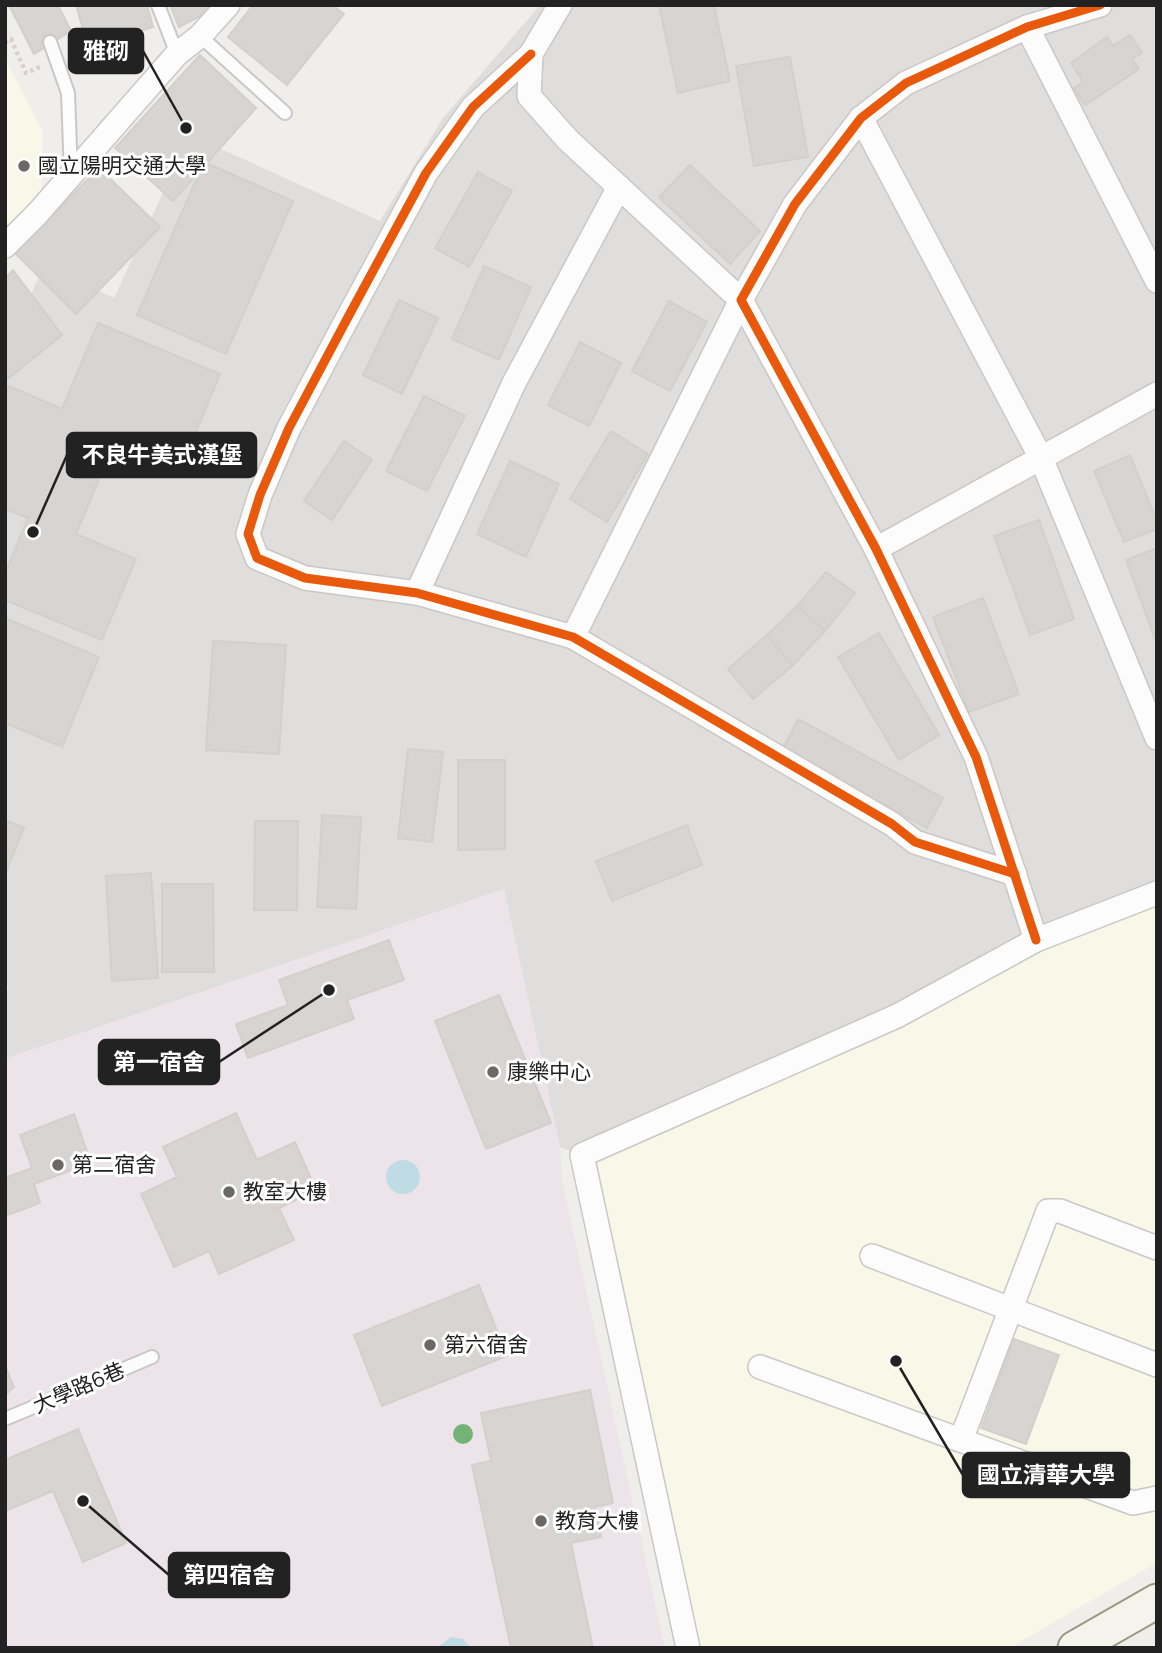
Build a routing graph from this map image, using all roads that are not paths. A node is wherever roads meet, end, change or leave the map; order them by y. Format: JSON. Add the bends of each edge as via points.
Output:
{"nodes":[{"id":1,"x":158,"y":5,"type":"edge"},
{"id":2,"x":228,"y":5,"type":"edge"},
{"id":3,"x":560,"y":5,"type":"edge"},
{"id":4,"x":1100,"y":5,"type":"edge"},
{"id":5,"x":1027,"y":27,"type":"junction"},
{"id":6,"x":200,"y":36,"type":"junction"},
{"id":7,"x":50,"y":42,"type":"dead end"},
{"id":8,"x":177,"y":54,"type":"junction"},
{"id":9,"x":531,"y":54,"type":"junction"},
{"id":10,"x":285,"y":113,"type":"dead end"},
{"id":11,"x":861,"y":118,"type":"junction"},
{"id":12,"x":71,"y":177,"type":"junction"},
{"id":13,"x":619,"y":187,"type":"junction"},
{"id":14,"x":5,"y":246,"type":"edge"},
{"id":15,"x":1157,"y":281,"type":"edge"},
{"id":16,"x":741,"y":300,"type":"junction"},
{"id":17,"x":1157,"y":394,"type":"edge"},
{"id":18,"x":1041,"y":458,"type":"junction"},
{"id":19,"x":876,"y":549,"type":"junction"},
{"id":20,"x":417,"y":593,"type":"junction"},
{"id":21,"x":573,"y":638,"type":"junction"},
{"id":22,"x":1157,"y":738,"type":"edge"},
{"id":23,"x":1015,"y":874,"type":"junction"},
{"id":24,"x":1157,"y":893,"type":"edge"},
{"id":25,"x":1036,"y":940,"type":"junction"},
{"id":26,"x":1157,"y":1248,"type":"edge"},
{"id":27,"x":872,"y":1256,"type":"dead end"},
{"id":28,"x":1011,"y":1309,"type":"junction"},
{"id":29,"x":152,"y":1357,"type":"dead end"},
{"id":30,"x":1157,"y":1366,"type":"edge"},
{"id":31,"x":760,"y":1367,"type":"dead end"},
{"id":32,"x":5,"y":1419,"type":"edge"},
{"id":33,"x":961,"y":1440,"type":"junction"},
{"id":34,"x":1157,"y":1498,"type":"edge"},
{"id":35,"x":1157,"y":1601,"type":"edge"},
{"id":36,"x":688,"y":1648,"type":"edge"},
{"id":37,"x":1075,"y":1648,"type":"edge"}],
"edges":[{"from":1,"to":8,"type":"lane"},
{"from":2,"to":6,"type":"street"},
{"from":3,"to":9,"type":"street"},
{"from":4,"to":5,"type":"street"},
{"from":5,"to":11,"type":"street","via":[[906,83]]},
{"from":5,"to":15,"type":"street"},
{"from":6,"to":8,"type":"street"},
{"from":6,"to":10,"type":"lane"},
{"from":7,"to":12,"type":"lane","via":[[68,93]]},
{"from":8,"to":12,"type":"street"},
{"from":9,"to":13,"type":"street","via":[[529,96]]},
{"from":9,"to":20,"type":"street","via":[[472,107],[426,173],[289,428],[248,534],[257,558],[305,578]]},
{"from":11,"to":16,"type":"street","via":[[795,204]]},
{"from":11,"to":18,"type":"street"},
{"from":12,"to":14,"type":"street"},
{"from":13,"to":16,"type":"street"},
{"from":13,"to":20,"type":"street","via":[[514,383]]},
{"from":16,"to":19,"type":"street"},
{"from":16,"to":21,"type":"street"},
{"from":17,"to":18,"type":"street"},
{"from":18,"to":19,"type":"street"},
{"from":18,"to":22,"type":"street"},
{"from":19,"to":23,"type":"street","via":[[976,757]]},
{"from":20,"to":21,"type":"street"},
{"from":21,"to":23,"type":"street","via":[[892,824],[915,842]]},
{"from":23,"to":25,"type":"street"},
{"from":24,"to":25,"type":"street"},
{"from":25,"to":36,"type":"street","via":[[897,1016],[582,1155]]},
{"from":26,"to":28,"type":"street","via":[[1060,1211],[1048,1212]]},
{"from":27,"to":28,"type":"street"},
{"from":28,"to":30,"type":"street"},
{"from":28,"to":33,"type":"street"},
{"from":29,"to":32,"type":"lane","name":"大學路6巷"},
{"from":31,"to":33,"type":"street"},
{"from":33,"to":34,"type":"street","via":[[1133,1503]]},
{"from":35,"to":37,"type":"main road"}]}
